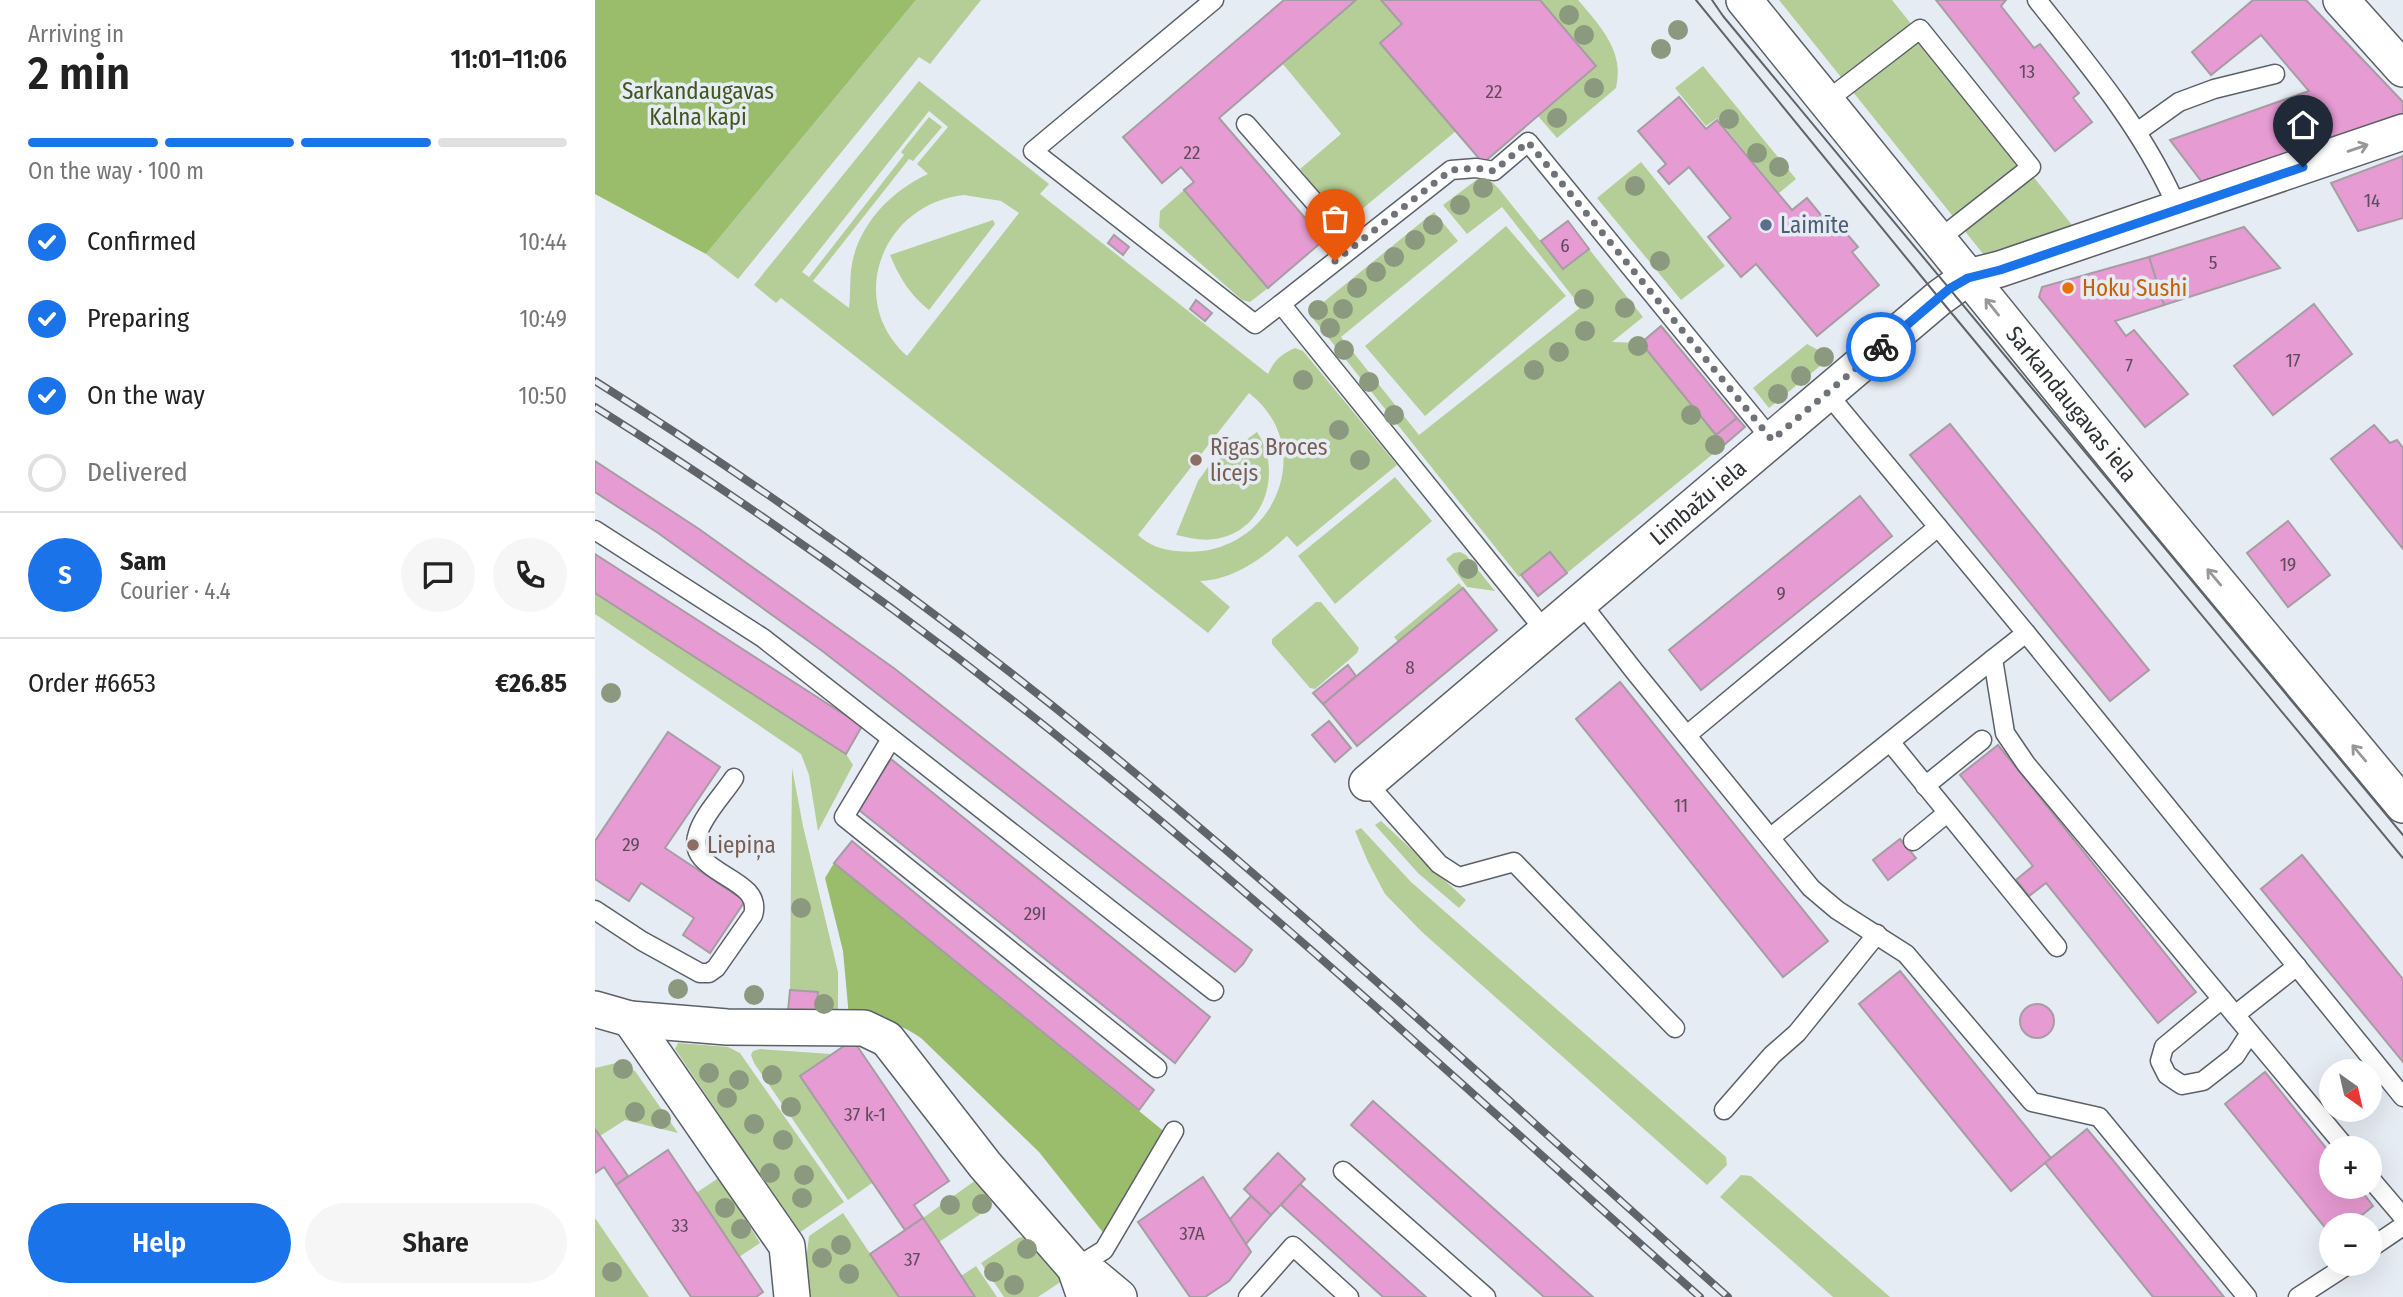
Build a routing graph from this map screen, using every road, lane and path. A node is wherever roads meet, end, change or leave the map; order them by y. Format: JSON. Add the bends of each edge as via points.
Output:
{"nodes":[{"id":1,"x":1214,"y":0,"type":"edge"},
{"id":2,"x":1744,"y":0,"type":"edge"},
{"id":3,"x":2038,"y":0,"type":"edge"},
{"id":4,"x":2341,"y":0,"type":"edge"},
{"id":5,"x":2403,"y":69,"type":"edge"},
{"id":6,"x":2274,"y":74,"type":"dead end"},
{"id":7,"x":1825,"y":102,"type":"junction"},
{"id":8,"x":1246,"y":124,"type":"dead end"},
{"id":9,"x":2137,"y":132,"type":"junction"},
{"id":10,"x":2403,"y":132,"type":"edge"},
{"id":11,"x":2173,"y":198,"type":"dead end"},
{"id":12,"x":1938,"y":240,"type":"junction"},
{"id":13,"x":1353,"y":246,"type":"junction"},
{"id":14,"x":1968,"y":278,"type":"junction"},
{"id":15,"x":1281,"y":304,"type":"junction"},
{"id":16,"x":1827,"y":393,"type":"junction"},
{"id":17,"x":1772,"y":440,"type":"junction"},
{"id":18,"x":1938,"y":527,"type":"junction"},
{"id":19,"x":595,"y":530,"type":"edge"},
{"id":20,"x":1581,"y":603,"type":"junction"},
{"id":21,"x":1546,"y":632,"type":"junction"},
{"id":22,"x":2026,"y":633,"type":"junction"},
{"id":23,"x":1993,"y":659,"type":"junction"},
{"id":24,"x":1687,"y":735,"type":"junction"},
{"id":25,"x":891,"y":739,"type":"junction"},
{"id":26,"x":1982,"y":740,"type":"dead end"},
{"id":27,"x":1891,"y":743,"type":"junction"},
{"id":28,"x":734,"y":778,"type":"dead end"},
{"id":29,"x":1367,"y":783,"type":"joint"},
{"id":30,"x":1926,"y":786,"type":"junction"},
{"id":31,"x":2403,"y":805,"type":"edge"},
{"id":32,"x":1947,"y":813,"type":"junction"},
{"id":33,"x":1771,"y":837,"type":"junction"},
{"id":34,"x":1913,"y":841,"type":"dead end"},
{"id":35,"x":595,"y":910,"type":"edge"},
{"id":36,"x":1877,"y":934,"type":"junction"},
{"id":37,"x":2057,"y":947,"type":"dead end"},
{"id":38,"x":2297,"y":966,"type":"junction"},
{"id":39,"x":1215,"y":991,"type":"dead end"},
{"id":40,"x":2222,"y":999,"type":"junction"},
{"id":41,"x":595,"y":1009,"type":"edge"},
{"id":42,"x":2235,"y":1015,"type":"junction"},
{"id":43,"x":630,"y":1019,"type":"junction"},
{"id":44,"x":1675,"y":1028,"type":"dead end"},
{"id":45,"x":2250,"y":1033,"type":"junction"},
{"id":46,"x":1157,"y":1068,"type":"dead end"},
{"id":47,"x":2403,"y":1097,"type":"edge"},
{"id":48,"x":1724,"y":1110,"type":"dead end"},
{"id":49,"x":1174,"y":1131,"type":"dead end"},
{"id":50,"x":2336,"y":1136,"type":"edge"},
{"id":51,"x":1343,"y":1171,"type":"dead end"},
{"id":52,"x":2382,"y":1192,"type":"edge"},
{"id":53,"x":2403,"y":1217,"type":"edge"},
{"id":54,"x":2403,"y":1226,"type":"edge"},
{"id":55,"x":2382,"y":1241,"type":"edge"},
{"id":56,"x":2331,"y":1276,"type":"edge"},
{"id":57,"x":1080,"y":1283,"type":"edge"},
{"id":58,"x":792,"y":1297,"type":"edge"},
{"id":59,"x":1119,"y":1297,"type":"edge"},
{"id":60,"x":1248,"y":1297,"type":"edge"},
{"id":61,"x":1349,"y":1297,"type":"edge"},
{"id":62,"x":1486,"y":1297,"type":"edge"},
{"id":63,"x":2247,"y":1297,"type":"edge"},
{"id":64,"x":2298,"y":1297,"type":"edge"}],
"edges":[{"from":1,"to":15,"type":"lane","via":[[1033,151],[1255,324]]},
{"from":2,"to":7,"type":"street","name":"Sarkandaugavas iela"},
{"from":3,"to":9,"type":"lane"},
{"from":4,"to":5,"type":"street"},
{"from":6,"to":9,"type":"lane","via":[[2179,103]]},
{"from":7,"to":12,"type":"street","name":"Sarkandaugavas iela"},
{"from":7,"to":12,"type":"lane","via":[[1920,29],[2031,167]]},
{"from":8,"to":13,"type":"lane"},
{"from":9,"to":11,"type":"lane"},
{"from":14,"to":10,"type":"street","name":"Limbažu iela","one_way":true},
{"from":12,"to":14,"type":"street","name":"Sarkandaugavas iela"},
{"from":13,"to":15,"type":"lane"},
{"from":13,"to":17,"type":"lane","via":[[1451,170],[1494,171],[1528,142]]},
{"from":14,"to":16,"type":"street","name":"Limbažu iela"},
{"from":31,"to":14,"type":"street","name":"Sarkandaugavas iela","one_way":true},
{"from":15,"to":21,"type":"lane"},
{"from":16,"to":17,"type":"street","name":"Limbažu iela"},
{"from":16,"to":18,"type":"lane"},
{"from":17,"to":20,"type":"street","name":"Limbažu iela"},
{"from":18,"to":22,"type":"lane"},
{"from":18,"to":24,"type":"lane"},
{"from":19,"to":25,"type":"lane","via":[[763,638]]},
{"from":20,"to":21,"type":"street","name":"Limbažu iela"},
{"from":20,"to":24,"type":"lane"},
{"from":21,"to":29,"type":"street","name":"Limbažu iela"},
{"from":22,"to":23,"type":"lane"},
{"from":22,"to":38,"type":"lane"},
{"from":23,"to":27,"type":"lane"},
{"from":23,"to":40,"type":"lane","via":[[2005,733]]},
{"from":24,"to":33,"type":"lane"},
{"from":25,"to":39,"type":"lane"},
{"from":25,"to":46,"type":"lane","via":[[844,817]]},
{"from":26,"to":30,"type":"lane"},
{"from":27,"to":30,"type":"lane"},
{"from":27,"to":33,"type":"lane"},
{"from":28,"to":35,"type":"lane","via":[[701,826],[696,845],[705,862],[749,893],[755,909],[716,968],[700,973]]},
{"from":29,"to":44,"type":"lane","via":[[1439,864],[1459,877],[1514,862]]},
{"from":30,"to":32,"type":"lane"},
{"from":32,"to":34,"type":"lane"},
{"from":32,"to":37,"type":"lane"},
{"from":33,"to":36,"type":"lane","via":[[1811,888]]},
{"from":36,"to":48,"type":"lane","via":[[1797,1033]]},
{"from":36,"to":63,"type":"lane","via":[[1906,954],[2032,1102],[2099,1116]]},
{"from":38,"to":42,"type":"lane"},
{"from":38,"to":47,"type":"lane"},
{"from":40,"to":42,"type":"lane"},
{"from":40,"to":45,"type":"lane","via":[[2164,1047],[2160,1061],[2167,1075],[2182,1085],[2203,1081],[2235,1056]]},
{"from":41,"to":43,"type":"street"},
{"from":42,"to":45,"type":"lane"},
{"from":43,"to":57,"type":"street","via":[[726,1027],[864,1028],[887,1039]]},
{"from":43,"to":58,"type":"street","via":[[787,1246]]},
{"from":45,"to":50,"type":"lane"},
{"from":49,"to":57,"type":"lane"},
{"from":51,"to":62,"type":"lane"},
{"from":52,"to":53,"type":"lane"},
{"from":54,"to":55,"type":"lane"},
{"from":56,"to":64,"type":"lane"},
{"from":57,"to":59,"type":"street","via":[[1095,1277]]},
{"from":60,"to":61,"type":"lane","via":[[1293,1246]]}]}
